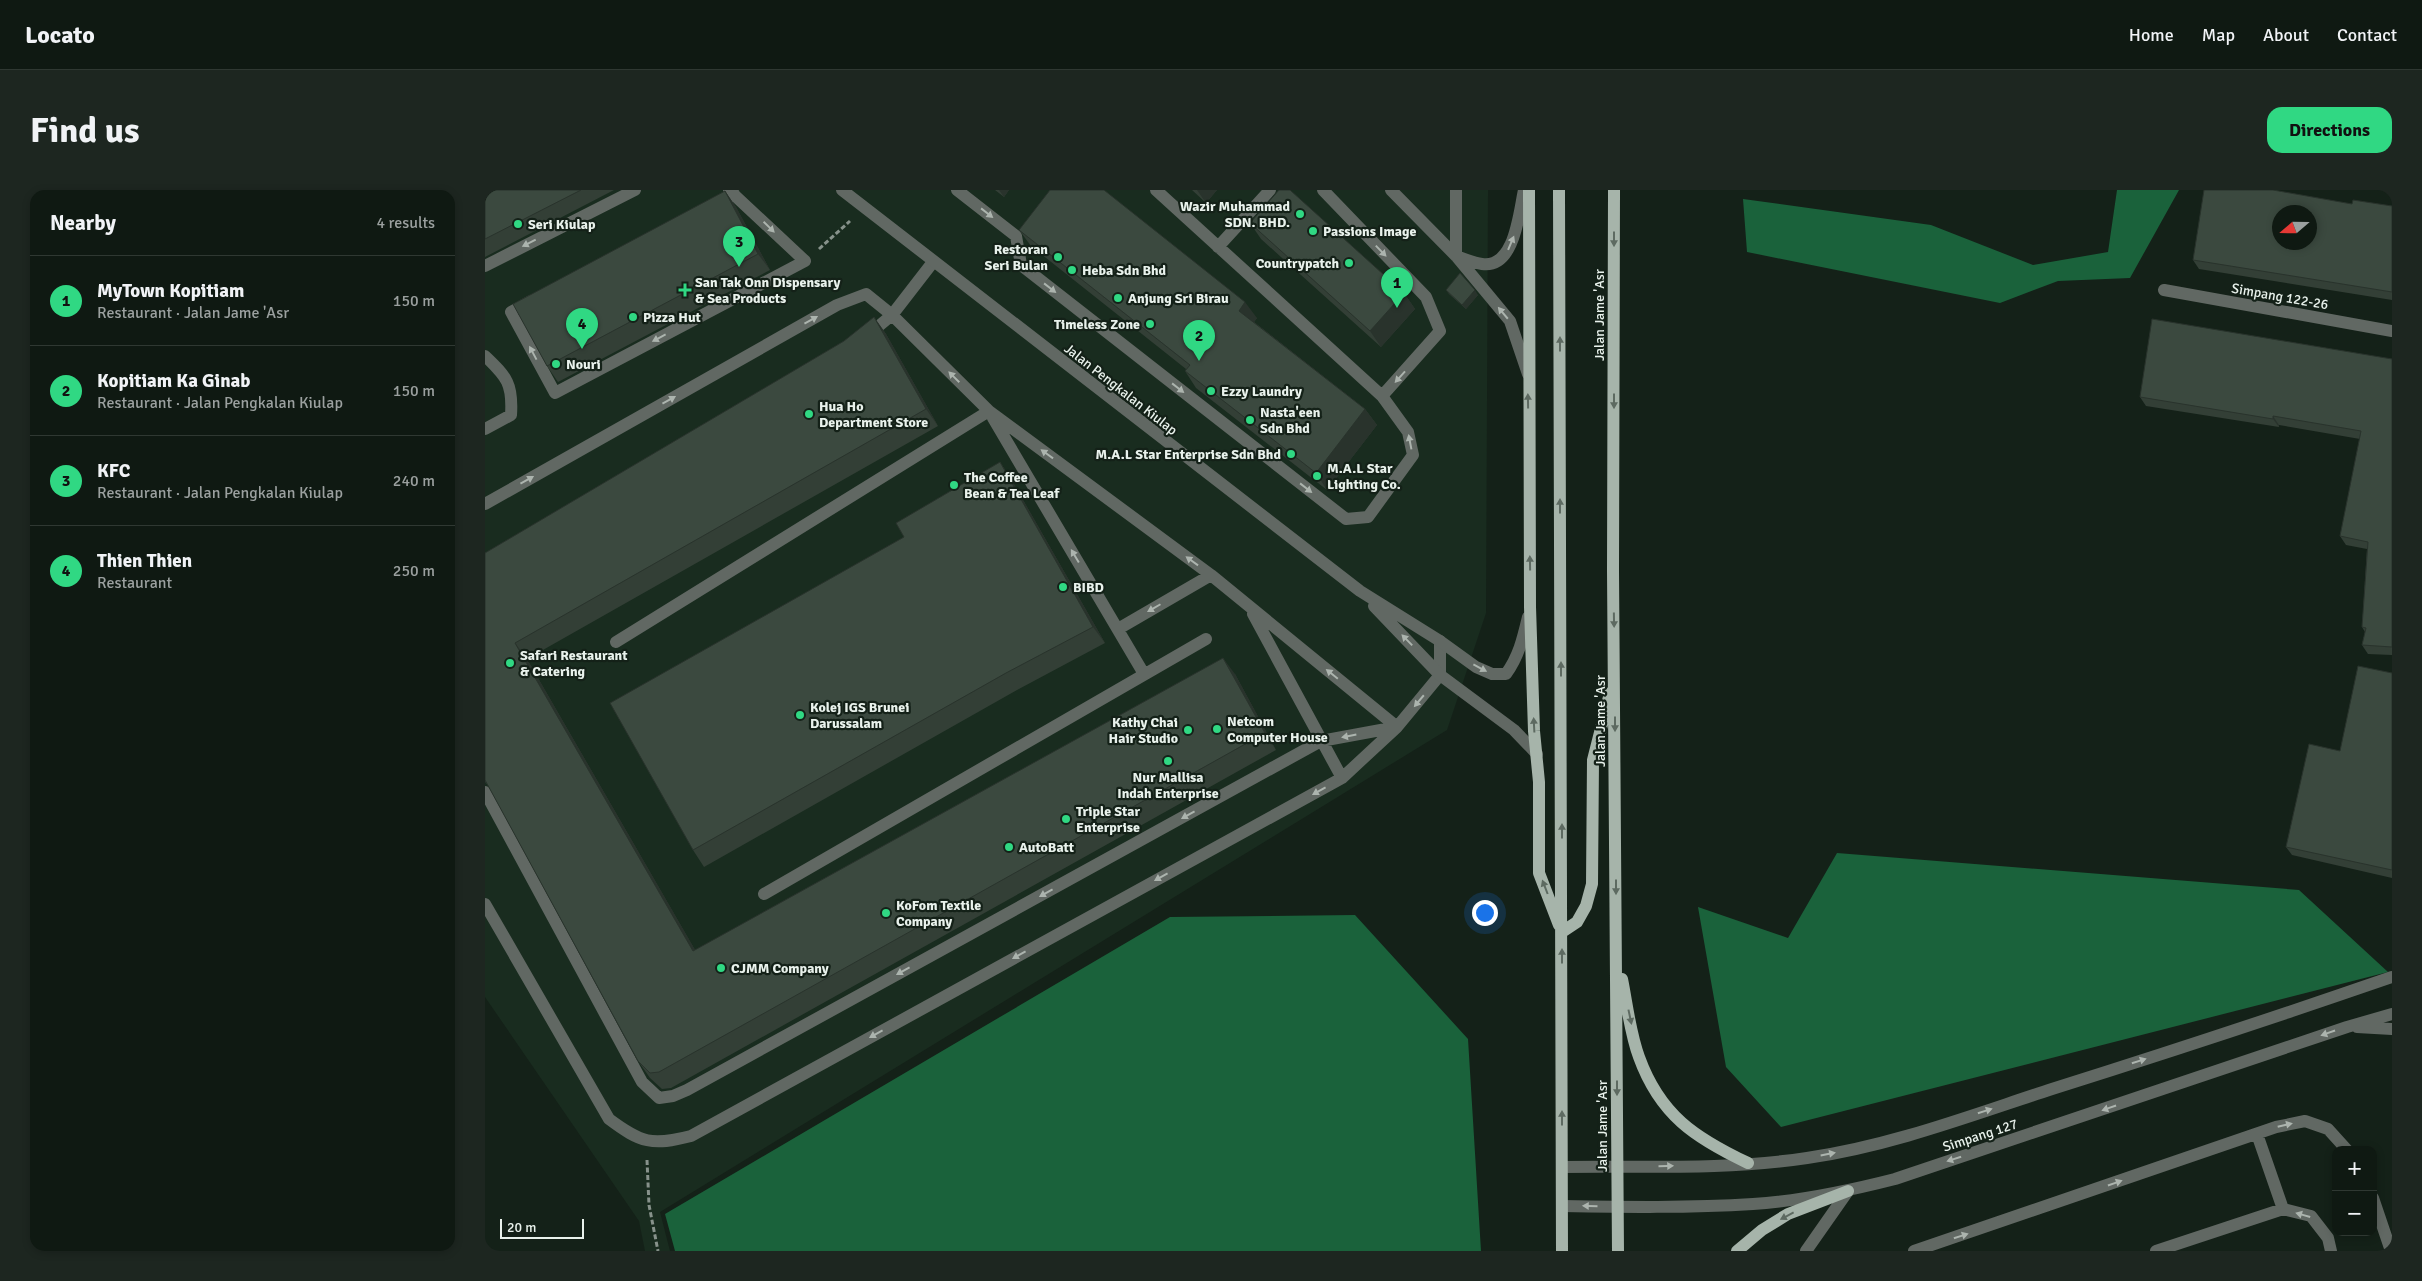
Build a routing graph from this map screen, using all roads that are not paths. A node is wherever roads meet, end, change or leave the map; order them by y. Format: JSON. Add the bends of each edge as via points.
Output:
{"nodes":[{"id":1,"x":635,"y":190,"type":"edge"},
{"id":2,"x":842,"y":190,"type":"edge"},
{"id":3,"x":957,"y":190,"type":"edge"},
{"id":4,"x":1156,"y":190,"type":"edge"},
{"id":5,"x":1270,"y":190,"type":"edge"},
{"id":6,"x":1323,"y":190,"type":"edge"},
{"id":7,"x":1391,"y":190,"type":"edge"},
{"id":8,"x":1456,"y":190,"type":"edge"},
{"id":9,"x":1524,"y":190,"type":"edge"},
{"id":10,"x":1529,"y":190,"type":"edge"},
{"id":11,"x":1559,"y":190,"type":"edge"},
{"id":12,"x":1614,"y":190,"type":"edge"},
{"id":13,"x":732,"y":192,"type":"edge"},
{"id":14,"x":699,"y":212,"type":"edge"},
{"id":15,"x":1218,"y":247,"type":"junction"},
{"id":16,"x":1456,"y":256,"type":"junction"},
{"id":17,"x":933,"y":262,"type":"junction"},
{"id":18,"x":485,"y":266,"type":"edge"},
{"id":19,"x":2164,"y":290,"type":"dead end"},
{"id":20,"x":545,"y":294,"type":"edge"},
{"id":21,"x":891,"y":315,"type":"junction"},
{"id":22,"x":2392,"y":331,"type":"edge"},
{"id":23,"x":858,"y":344,"type":"edge"},
{"id":24,"x":485,"y":356,"type":"edge"},
{"id":25,"x":1528,"y":374,"type":"junction"},
{"id":26,"x":1382,"y":396,"type":"junction"},
{"id":27,"x":989,"y":411,"type":"junction"},
{"id":28,"x":485,"y":429,"type":"edge"},
{"id":29,"x":485,"y":504,"type":"edge"},
{"id":30,"x":1211,"y":575,"type":"junction"},
{"id":31,"x":1360,"y":591,"type":"junction"},
{"id":32,"x":1530,"y":607,"type":"junction"},
{"id":33,"x":1249,"y":608,"type":"junction"},
{"id":34,"x":1118,"y":629,"type":"junction"},
{"id":35,"x":1206,"y":639,"type":"dead end"},
{"id":36,"x":1440,"y":640,"type":"junction"},
{"id":37,"x":615,"y":642,"type":"dead end"},
{"id":38,"x":1144,"y":674,"type":"junction"},
{"id":39,"x":1441,"y":675,"type":"junction"},
{"id":40,"x":1615,"y":676,"type":"junction"},
{"id":41,"x":1397,"y":727,"type":"junction"},
{"id":42,"x":1321,"y":741,"type":"junction"},
{"id":43,"x":1537,"y":754,"type":"junction"},
{"id":44,"x":1342,"y":778,"type":"junction"},
{"id":45,"x":485,"y":792,"type":"edge"},
{"id":46,"x":764,"y":894,"type":"dead end"},
{"id":47,"x":485,"y":904,"type":"edge"},
{"id":48,"x":1562,"y":932,"type":"junction"},
{"id":49,"x":1616,"y":952,"type":"junction"},
{"id":50,"x":2392,"y":978,"type":"edge"},
{"id":51,"x":2392,"y":1014,"type":"edge"},
{"id":52,"x":2347,"y":1027,"type":"junction"},
{"id":53,"x":2392,"y":1030,"type":"edge"},
{"id":54,"x":2257,"y":1134,"type":"junction"},
{"id":55,"x":2343,"y":1146,"type":"edge"},
{"id":56,"x":1748,"y":1163,"type":"junction"},
{"id":57,"x":1562,"y":1167,"type":"junction"},
{"id":58,"x":1617,"y":1167,"type":"junction"},
{"id":59,"x":1848,"y":1191,"type":"junction"},
{"id":60,"x":1562,"y":1206,"type":"junction"},
{"id":61,"x":1618,"y":1206,"type":"junction"},
{"id":62,"x":2283,"y":1209,"type":"junction"},
{"id":63,"x":2377,"y":1210,"type":"edge"},
{"id":64,"x":1562,"y":1251,"type":"edge"},
{"id":65,"x":1618,"y":1251,"type":"edge"},
{"id":66,"x":1737,"y":1251,"type":"edge"},
{"id":67,"x":1806,"y":1251,"type":"edge"},
{"id":68,"x":1914,"y":1251,"type":"edge"},
{"id":69,"x":2156,"y":1251,"type":"edge"},
{"id":70,"x":2331,"y":1251,"type":"edge"},
{"id":71,"x":2391,"y":1251,"type":"edge"}],
"edges":[{"from":1,"to":18,"type":"street","one_way":true},
{"from":2,"to":17,"type":"street","name":"Jalan Pengkalan Kiulap"},
{"from":3,"to":26,"type":"street","one_way":true,"via":[[1019,232],[1021,265],[1346,519],[1368,517],[1413,455],[1409,432]]},
{"from":4,"to":15,"type":"street"},
{"from":5,"to":15,"type":"street"},
{"from":6,"to":26,"type":"street","one_way":true,"via":[[1426,297],[1440,331]]},
{"from":7,"to":16,"type":"street"},
{"from":8,"to":16,"type":"street"},
{"from":16,"to":9,"type":"street","one_way":true,"via":[[1483,265],[1504,257],[1515,231]]},
{"from":10,"to":25,"type":"main road"},
{"from":48,"to":11,"type":"main road","one_way":true},
{"from":12,"to":40,"type":"main road","name":"Jalan Jame 'Asr","one_way":true},
{"from":13,"to":14,"type":"street"},
{"from":13,"to":20,"type":"street","one_way":true,"via":[[805,262],[555,392],[511,312]]},
{"from":15,"to":26,"type":"street"},
{"from":25,"to":16,"type":"street","one_way":true,"via":[[1510,320]]},
{"from":17,"to":21,"type":"street"},
{"from":17,"to":31,"type":"street","name":"Jalan Pengkalan Kiulap"},
{"from":19,"to":22,"type":"street","name":"Simpang 122-26"},
{"from":21,"to":23,"type":"street"},
{"from":27,"to":21,"type":"street","one_way":true},
{"from":29,"to":21,"type":"street","one_way":true,"via":[[837,305],[865,294]]},
{"from":24,"to":28,"type":"street","via":[[503,374],[513,394],[511,415]]},
{"from":32,"to":25,"type":"main road","one_way":true},
{"from":30,"to":27,"type":"street","one_way":true},
{"from":34,"to":27,"type":"street","one_way":true},
{"from":27,"to":37,"type":"street"},
{"from":30,"to":33,"type":"street"},
{"from":30,"to":34,"type":"street","one_way":true},
{"from":31,"to":36,"type":"street"},
{"from":39,"to":31,"type":"street","one_way":true},
{"from":36,"to":32,"type":"street","one_way":true,"via":[[1476,667],[1492,674],[1506,674],[1522,646]]},
{"from":43,"to":32,"type":"main road","one_way":true},
{"from":41,"to":33,"type":"street","one_way":true},
{"from":33,"to":42,"type":"street"},
{"from":34,"to":38,"type":"street"},
{"from":35,"to":38,"type":"street"},
{"from":36,"to":39,"type":"street"},
{"from":38,"to":46,"type":"street"},
{"from":39,"to":41,"type":"street","one_way":true},
{"from":39,"to":43,"type":"street","via":[[1514,730]]},
{"from":40,"to":48,"type":"main road","via":[[1593,760],[1592,884],[1577,922]]},
{"from":40,"to":49,"type":"main road","name":"Jalan Jame 'Asr","one_way":true},
{"from":41,"to":42,"type":"street","one_way":true},
{"from":41,"to":44,"type":"street"},
{"from":42,"to":44,"type":"street"},
{"from":42,"to":45,"type":"street","one_way":true,"via":[[687,1090],[659,1098],[641,1082]]},
{"from":48,"to":43,"type":"main road","one_way":true,"via":[[1539,872]]},
{"from":44,"to":47,"type":"street","one_way":true,"via":[[691,1136],[670,1141],[647,1142],[609,1119]]},
{"from":57,"to":48,"type":"main road","one_way":true},
{"from":49,"to":56,"type":"main road","one_way":true,"via":[[1638,1056],[1657,1096],[1681,1124],[1713,1147]]},
{"from":49,"to":58,"type":"main road","name":"Jalan Jame 'Asr","one_way":true},
{"from":56,"to":50,"type":"street","name":"Simpang 127","one_way":true,"via":[[1808,1158],[1898,1139]]},
{"from":51,"to":52,"type":"street","name":"Simpang 127"},
{"from":52,"to":53,"type":"street"},
{"from":52,"to":59,"type":"street","name":"Simpang 127","one_way":true,"via":[[2077,1119]]},
{"from":54,"to":55,"type":"street","one_way":true,"via":[[2305,1121],[2328,1129]]},
{"from":54,"to":62,"type":"street"},
{"from":68,"to":54,"type":"street","one_way":true},
{"from":58,"to":56,"type":"street","name":"Simpang 127","one_way":true},
{"from":57,"to":58,"type":"street","name":"Simpang 127"},
{"from":57,"to":60,"type":"main road"},
{"from":58,"to":61,"type":"main road","name":"Jalan Jame 'Asr"},
{"from":59,"to":61,"type":"street","name":"Simpang 127","via":[[1753,1204]]},
{"from":59,"to":66,"type":"main road","one_way":true,"via":[[1788,1214]]},
{"from":59,"to":67,"type":"street"},
{"from":61,"to":60,"type":"street","name":"Simpang 127","one_way":true},
{"from":60,"to":64,"type":"main road"},
{"from":61,"to":65,"type":"main road","name":"Jalan Jame 'Asr"},
{"from":62,"to":69,"type":"street"},
{"from":70,"to":62,"type":"street","one_way":true,"via":[[2328,1238],[2311,1216]]},
{"from":63,"to":71,"type":"street"}]}
